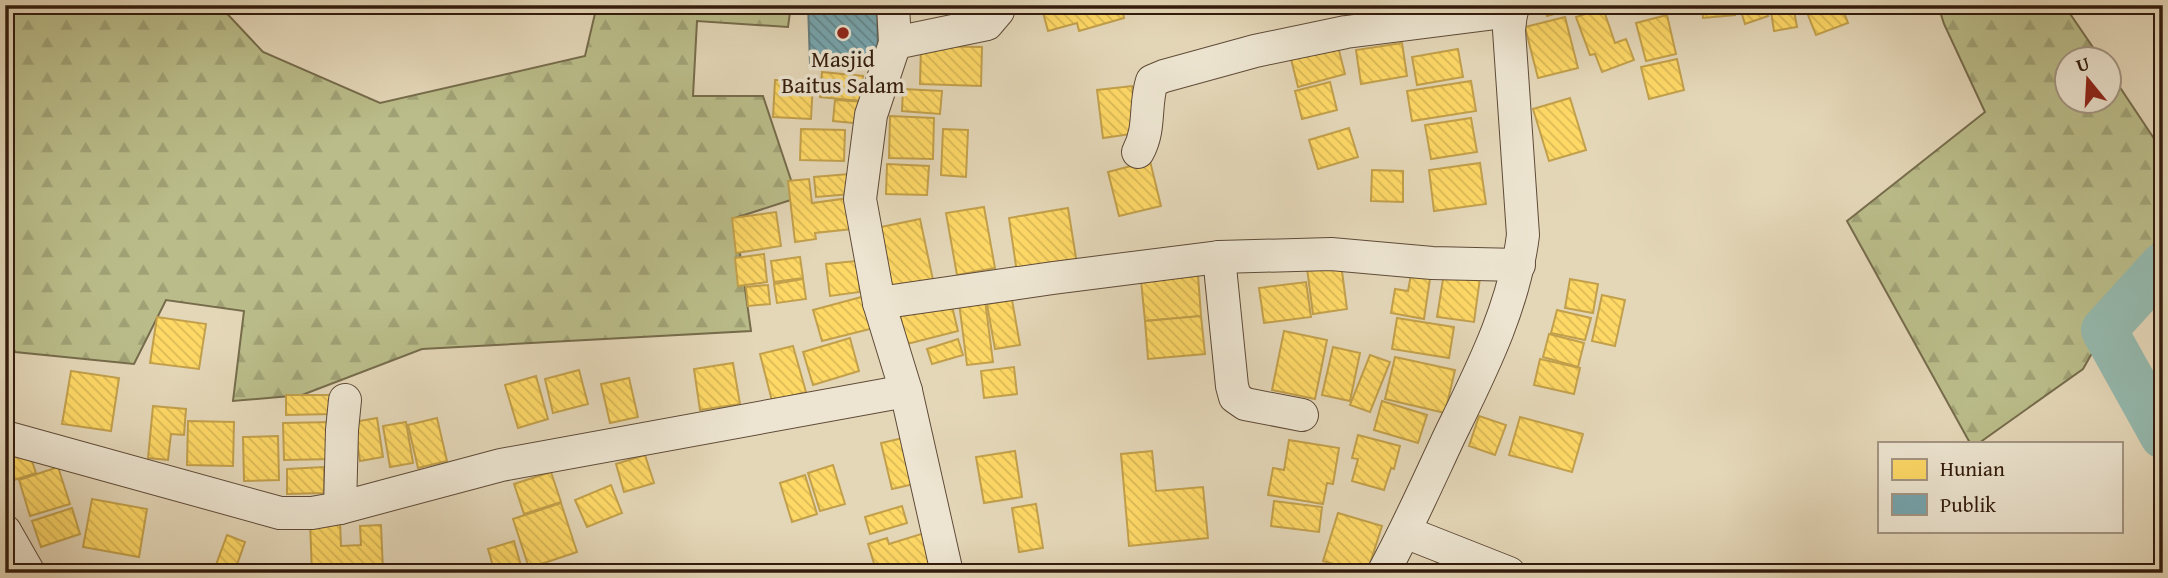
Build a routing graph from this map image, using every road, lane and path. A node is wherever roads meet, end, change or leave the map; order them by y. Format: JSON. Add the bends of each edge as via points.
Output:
{"nodes":[{"id":1,"x":893,"y":5,"type":"edge"},
{"id":2,"x":998,"y":5,"type":"edge"},
{"id":3,"x":1512,"y":8,"type":"edge"},
{"id":4,"x":895,"y":43,"type":"junction"},
{"id":5,"x":1138,"y":152,"type":"dead end"},
{"id":6,"x":1219,"y":257,"type":"junction"},
{"id":7,"x":1519,"y":265,"type":"junction"},
{"id":8,"x":879,"y":303,"type":"junction"},
{"id":9,"x":906,"y":391,"type":"junction"},
{"id":10,"x":345,"y":400,"type":"dead end"},
{"id":11,"x":1302,"y":415,"type":"dead end"},
{"id":12,"x":5,"y":438,"type":"edge"},
{"id":13,"x":340,"y":509,"type":"junction"},
{"id":14,"x":5,"y":531,"type":"edge"},
{"id":15,"x":1405,"y":532,"type":"junction"},
{"id":16,"x":29,"y":573,"type":"edge"},
{"id":17,"x":947,"y":573,"type":"edge"},
{"id":18,"x":1382,"y":573,"type":"edge"},
{"id":19,"x":1509,"y":573,"type":"edge"}],
"edges":[{"from":1,"to":4,"type":"street"},
{"from":2,"to":4,"type":"street","via":[[988,24]]},
{"from":3,"to":5,"type":"street","via":[[1333,35],[1152,80],[1146,138]]},
{"from":3,"to":7,"type":"street","via":[[1523,235]]},
{"from":4,"to":8,"type":"street","via":[[871,115],[859,199]]},
{"from":6,"to":7,"type":"street","via":[[1331,254]]},
{"from":6,"to":8,"type":"street"},
{"from":6,"to":11,"type":"street","via":[[1235,397],[1245,404]]},
{"from":7,"to":15,"type":"street","via":[[1493,345]]},
{"from":8,"to":9,"type":"street"},
{"from":9,"to":13,"type":"street","via":[[500,465]]},
{"from":9,"to":17,"type":"street"},
{"from":10,"to":13,"type":"street"},
{"from":12,"to":13,"type":"street","via":[[280,513]]},
{"from":14,"to":16,"type":"street"},
{"from":15,"to":18,"type":"street"},
{"from":15,"to":19,"type":"street"}]}
